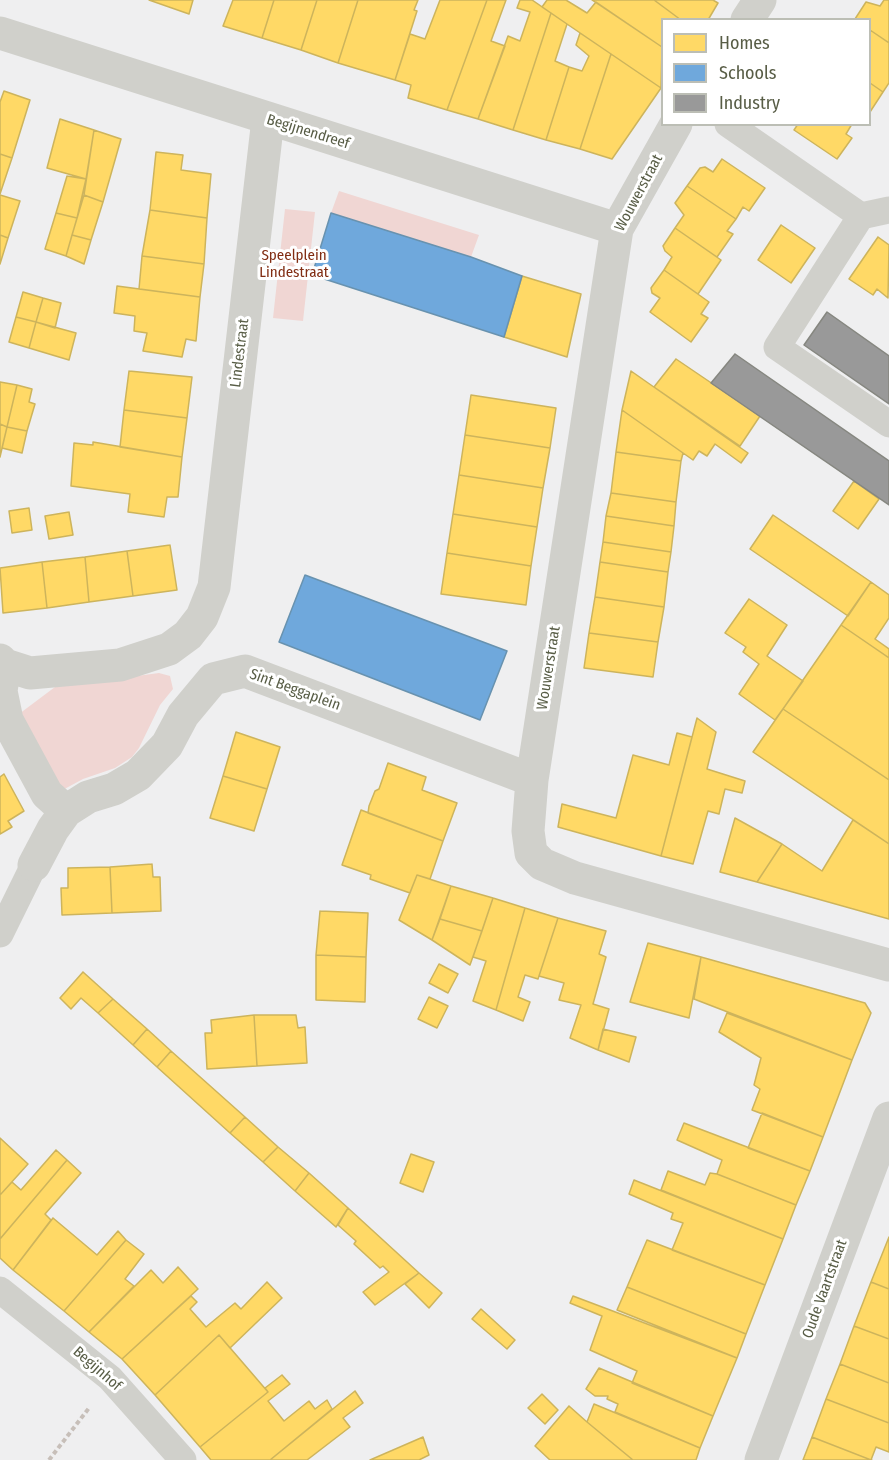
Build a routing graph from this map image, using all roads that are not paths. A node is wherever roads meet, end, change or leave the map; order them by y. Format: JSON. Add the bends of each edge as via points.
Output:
{"nodes":[{"id":1,"x":760,"y":0,"type":"edge"},
{"id":2,"x":748,"y":18,"type":"edge"},
{"id":3,"x":0,"y":33,"type":"edge"},
{"id":4,"x":268,"y":119,"type":"junction"},
{"id":5,"x":675,"y":126,"type":"edge"},
{"id":6,"x":731,"y":126,"type":"edge"},
{"id":7,"x":889,"y":210,"type":"edge"},
{"id":8,"x":861,"y":216,"type":"junction"},
{"id":9,"x":617,"y":229,"type":"junction"},
{"id":10,"x":889,"y":424,"type":"edge"},
{"id":11,"x":2,"y":662,"type":"edge"},
{"id":12,"x":532,"y":780,"type":"junction"},
{"id":13,"x":66,"y":811,"type":"junction"},
{"id":14,"x":34,"y":865,"type":"joint"},
{"id":15,"x":0,"y":934,"type":"edge"},
{"id":16,"x":889,"y":965,"type":"edge"},
{"id":17,"x":889,"y":1118,"type":"edge"},
{"id":18,"x":0,"y":1290,"type":"edge"},
{"id":19,"x":183,"y":1460,"type":"edge"},
{"id":20,"x":761,"y":1460,"type":"edge"}],
"edges":[{"from":1,"to":2,"type":"street"},
{"from":3,"to":4,"type":"street","name":"Begijnendreef"},
{"from":4,"to":9,"type":"street","name":"Begijnendreef"},
{"from":4,"to":11,"type":"street","name":"Lindestraat","via":[[214,586],[202,617],[188,635],[169,649],[120,664],[30,673]]},
{"from":5,"to":9,"type":"street","name":"Wouwerstraat"},
{"from":6,"to":8,"type":"lane"},
{"from":7,"to":8,"type":"lane"},
{"from":8,"to":10,"type":"lane","via":[[777,346]]},
{"from":9,"to":12,"type":"street","name":"Wouwerstraat"},
{"from":11,"to":13,"type":"street","via":[[1,691],[7,720],[47,794]]},
{"from":12,"to":13,"type":"street","name":"Sint Beggaplein","via":[[245,671],[213,679],[183,715],[167,745],[138,775]]},
{"from":12,"to":16,"type":"street","name":"Wouwerstraat","via":[[528,831],[531,853],[542,864],[575,878]]},
{"from":13,"to":14,"type":"street","name":"Sint Beggaplein"},
{"from":14,"to":15,"type":"lane"},
{"from":17,"to":20,"type":"street","name":"Oude Vaartstraat"},
{"from":18,"to":19,"type":"lane","name":"Begijnhof","via":[[110,1378]]}]}
